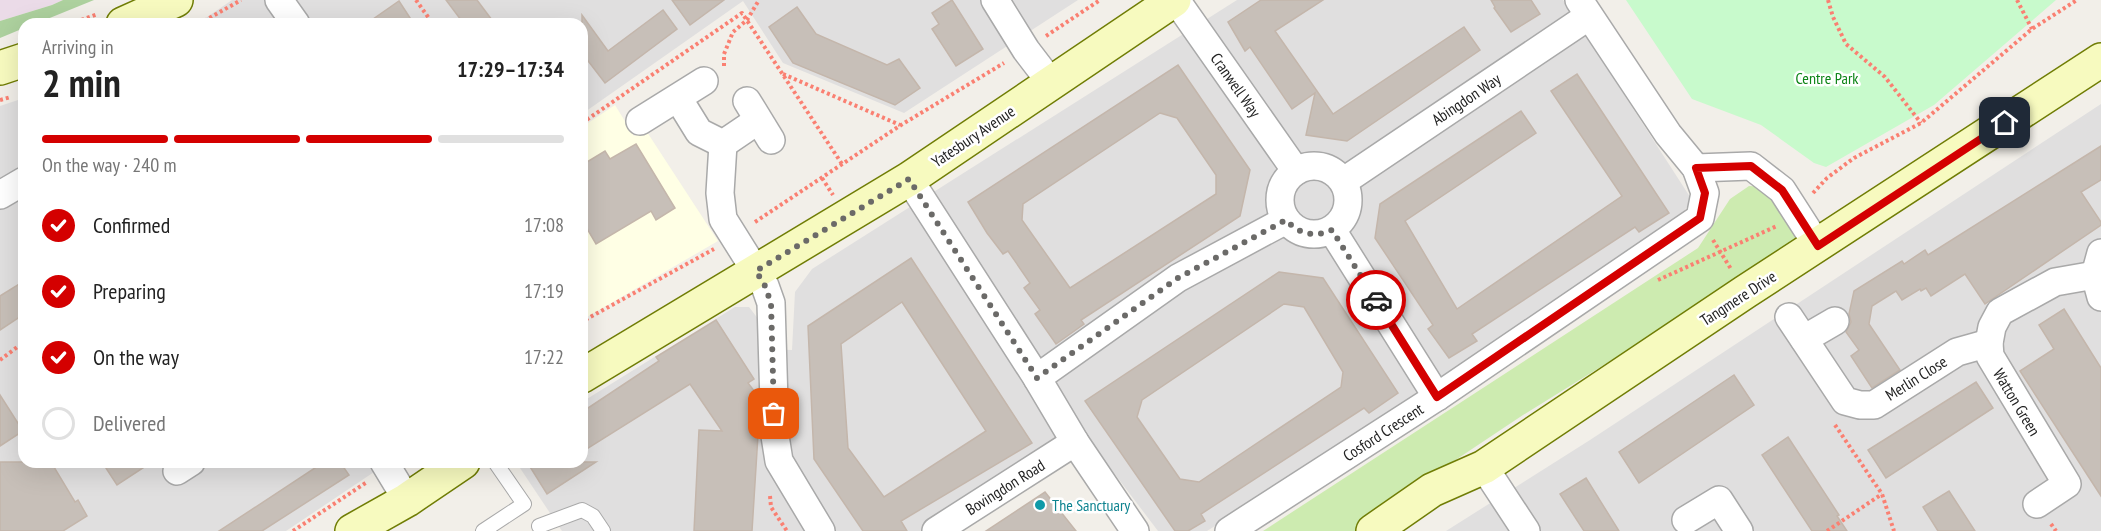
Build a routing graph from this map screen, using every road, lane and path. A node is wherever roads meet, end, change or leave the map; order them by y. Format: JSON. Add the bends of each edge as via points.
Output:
{"nodes":[{"id":1,"x":176,"y":0,"type":"edge"},
{"id":2,"x":241,"y":0,"type":"edge"},
{"id":3,"x":279,"y":0,"type":"edge"},
{"id":4,"x":416,"y":0,"type":"edge"},
{"id":5,"x":995,"y":0,"type":"edge"},
{"id":6,"x":1100,"y":0,"type":"edge"},
{"id":7,"x":1175,"y":0,"type":"edge"},
{"id":8,"x":1828,"y":0,"type":"edge"},
{"id":9,"x":2017,"y":0,"type":"edge"},
{"id":10,"x":2077,"y":0,"type":"edge"},
{"id":11,"x":1584,"y":8,"type":"edge"},
{"id":12,"x":136,"y":18,"type":"edge"},
{"id":13,"x":210,"y":18,"type":"edge"},
{"id":14,"x":292,"y":18,"type":"edge"},
{"id":15,"x":429,"y":18,"type":"edge"},
{"id":16,"x":2032,"y":28,"type":"junction"},
{"id":17,"x":1026,"y":50,"type":"junction"},
{"id":18,"x":2101,"y":60,"type":"edge"},
{"id":19,"x":18,"y":62,"type":"edge"},
{"id":20,"x":0,"y":68,"type":"edge"},
{"id":21,"x":783,"y":74,"type":"junction"},
{"id":22,"x":704,"y":81,"type":"dead end"},
{"id":23,"x":1052,"y":84,"type":"junction"},
{"id":24,"x":678,"y":98,"type":"junction"},
{"id":25,"x":588,"y":119,"type":"edge"},
{"id":26,"x":640,"y":121,"type":"dead end"},
{"id":27,"x":758,"y":121,"type":"dead end"},
{"id":28,"x":1921,"y":123,"type":"junction"},
{"id":29,"x":901,"y":125,"type":"junction"},
{"id":30,"x":723,"y":144,"type":"junction"},
{"id":31,"x":842,"y":165,"type":"junction"},
{"id":32,"x":1696,"y":168,"type":"junction"},
{"id":33,"x":1296,"y":171,"type":"junction"},
{"id":34,"x":909,"y":179,"type":"junction"},
{"id":35,"x":1344,"y":181,"type":"junction"},
{"id":36,"x":18,"y":184,"type":"edge"},
{"id":37,"x":0,"y":195,"type":"edge"},
{"id":38,"x":1796,"y":212,"type":"junction"},
{"id":39,"x":1286,"y":220,"type":"junction"},
{"id":40,"x":1332,"y":230,"type":"junction"},
{"id":41,"x":734,"y":237,"type":"junction"},
{"id":42,"x":1818,"y":246,"type":"junction"},
{"id":43,"x":1720,"y":252,"type":"dead end"},
{"id":44,"x":756,"y":271,"type":"junction"},
{"id":45,"x":2099,"y":275,"type":"edge"},
{"id":46,"x":1789,"y":317,"type":"dead end"},
{"id":47,"x":588,"y":318,"type":"edge"},
{"id":48,"x":1835,"y":321,"type":"dead end"},
{"id":49,"x":1804,"y":339,"type":"junction"},
{"id":50,"x":1989,"y":343,"type":"junction"},
{"id":51,"x":18,"y":346,"type":"edge"},
{"id":52,"x":0,"y":360,"type":"edge"},
{"id":53,"x":588,"y":372,"type":"edge"},
{"id":54,"x":1037,"y":378,"type":"junction"},
{"id":55,"x":1437,"y":397,"type":"junction"},
{"id":56,"x":1075,"y":442,"type":"junction"},
{"id":57,"x":1484,"y":467,"type":"junction"},
{"id":58,"x":382,"y":468,"type":"edge"},
{"id":59,"x":388,"y":468,"type":"edge"},
{"id":60,"x":454,"y":468,"type":"edge"},
{"id":61,"x":499,"y":468,"type":"edge"},
{"id":62,"x":1882,"y":494,"type":"dead end"},
{"id":63,"x":407,"y":500,"type":"junction"},
{"id":64,"x":524,"y":504,"type":"junction"},
{"id":65,"x":2037,"y":504,"type":"dead end"},
{"id":66,"x":1686,"y":520,"type":"dead end"},
{"id":67,"x":371,"y":526,"type":"edge"},
{"id":68,"x":540,"y":529,"type":"edge"},
{"id":69,"x":293,"y":531,"type":"edge"},
{"id":70,"x":483,"y":531,"type":"edge"},
{"id":71,"x":603,"y":531,"type":"edge"},
{"id":72,"x":821,"y":531,"type":"edge"},
{"id":73,"x":936,"y":531,"type":"edge"},
{"id":74,"x":1136,"y":531,"type":"edge"},
{"id":75,"x":1229,"y":531,"type":"edge"},
{"id":76,"x":1373,"y":531,"type":"edge"},
{"id":77,"x":1526,"y":531,"type":"edge"},
{"id":78,"x":1739,"y":531,"type":"edge"},
{"id":79,"x":1827,"y":531,"type":"edge"}],
"edges":[{"from":1,"to":12,"type":"street"},
{"from":2,"to":13,"type":"path"},
{"from":3,"to":14,"type":"street"},
{"from":4,"to":15,"type":"path"},
{"from":5,"to":17,"type":"street"},
{"from":6,"to":17,"type":"path"},
{"from":7,"to":23,"type":"street","name":"Yatesbury Avenue"},
{"from":7,"to":33,"type":"street","name":"Cranwell Way"},
{"from":8,"to":28,"type":"path","via":[[1846,44],[1885,77]]},
{"from":9,"to":16,"type":"path"},
{"from":10,"to":16,"type":"path"},
{"from":11,"to":32,"type":"street","name":"Cosford Crescent","via":[[1668,134]]},
{"from":11,"to":35,"type":"street","name":"Abingdon Way"},
{"from":16,"to":28,"type":"path"},
{"from":17,"to":23,"type":"street"},
{"from":17,"to":29,"type":"path"},
{"from":18,"to":42,"type":"street","name":"Tangmere Drive"},
{"from":19,"to":20,"type":"street"},
{"from":21,"to":25,"type":"path","via":[[742,13]]},
{"from":21,"to":29,"type":"path"},
{"from":21,"to":31,"type":"path"},
{"from":22,"to":24,"type":"street"},
{"from":23,"to":34,"type":"street","name":"Yatesbury Avenue"},
{"from":24,"to":26,"type":"street"},
{"from":24,"to":30,"type":"street","via":[[699,132]]},
{"from":27,"to":30,"type":"street"},
{"from":28,"to":38,"type":"path","via":[[1845,165],[1827,178]]},
{"from":29,"to":31,"type":"path"},
{"from":30,"to":41,"type":"street","via":[[723,219]]},
{"from":31,"to":41,"type":"path"},
{"from":32,"to":38,"type":"street","via":[[1751,166],[1782,190]]},
{"from":32,"to":55,"type":"street","name":"Cosford Crescent","via":[[1705,193],[1700,218]]},
{"from":33,"to":35,"type":"street","via":[[1306,166],[1327,168]]},
{"from":33,"to":39,"type":"street","via":[[1282,188],[1281,210]]},
{"from":34,"to":44,"type":"street","name":"Yatesbury Avenue"},
{"from":34,"to":54,"type":"street"},
{"from":35,"to":40,"type":"street","via":[[1349,202],[1347,213]]},
{"from":36,"to":37,"type":"street"},
{"from":38,"to":42,"type":"street"},
{"from":38,"to":43,"type":"path","via":[[1783,223]]},
{"from":39,"to":40,"type":"street","via":[[1312,235]]},
{"from":39,"to":54,"type":"street","via":[[1178,278]]},
{"from":40,"to":55,"type":"street"},
{"from":41,"to":44,"type":"street"},
{"from":41,"to":47,"type":"path"},
{"from":42,"to":57,"type":"street","name":"Tangmere Drive"},
{"from":44,"to":53,"type":"street","name":"Yatesbury Avenue"},
{"from":44,"to":72,"type":"street","via":[[771,303],[779,461]]},
{"from":45,"to":50,"type":"street","via":[[2055,282],[2000,312]]},
{"from":46,"to":49,"type":"street","name":"Merlin Close"},
{"from":48,"to":49,"type":"street"},
{"from":49,"to":50,"type":"street","name":"Merlin Close","via":[[1845,401],[1860,405],[1874,405],[1957,352]]},
{"from":50,"to":65,"type":"street","name":"Watton Green","via":[[1990,356],[1999,374],[2067,484]]},
{"from":51,"to":52,"type":"path"},
{"from":54,"to":56,"type":"street"},
{"from":55,"to":75,"type":"street","name":"Cosford Crescent"},
{"from":56,"to":73,"type":"street","name":"Bovingdon Road"},
{"from":56,"to":74,"type":"street"},
{"from":57,"to":76,"type":"street","name":"Tangmere Drive","via":[[1432,490]]},
{"from":57,"to":77,"type":"street"},
{"from":58,"to":69,"type":"path"},
{"from":59,"to":63,"type":"street"},
{"from":60,"to":63,"type":"street"},
{"from":61,"to":64,"type":"lane"},
{"from":62,"to":79,"type":"path"},
{"from":63,"to":67,"type":"street"},
{"from":64,"to":68,"type":"lane"},
{"from":64,"to":70,"type":"lane"},
{"from":66,"to":78,"type":"street","via":[[1719,500]]},
{"from":68,"to":71,"type":"lane","via":[[582,510],[593,516]]}]}
